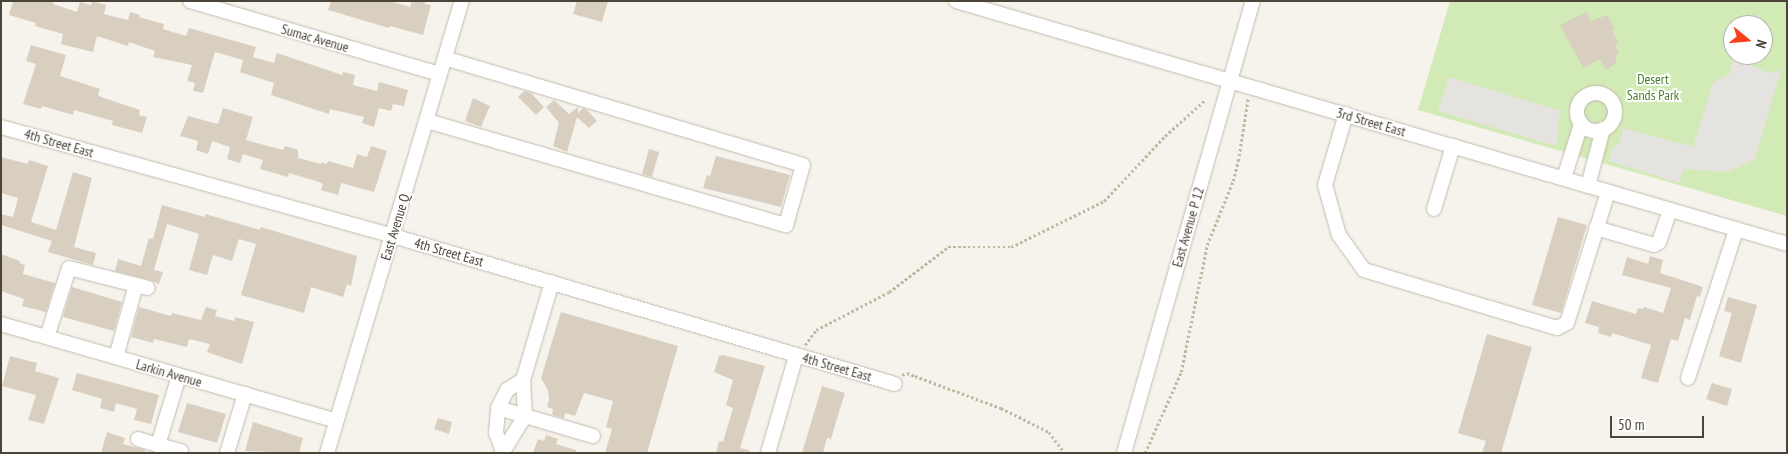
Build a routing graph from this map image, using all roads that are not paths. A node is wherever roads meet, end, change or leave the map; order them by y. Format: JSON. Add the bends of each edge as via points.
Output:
{"nodes":[{"id":1,"x":190,"y":1,"type":"edge"},
{"id":2,"x":462,"y":1,"type":"edge"},
{"id":3,"x":956,"y":1,"type":"edge"},
{"id":4,"x":1253,"y":1,"type":"edge"},
{"id":5,"x":445,"y":58,"type":"junction"},
{"id":6,"x":440,"y":74,"type":"junction"},
{"id":7,"x":1229,"y":82,"type":"junction"},
{"id":8,"x":1346,"y":114,"type":"junction"},
{"id":9,"x":427,"y":121,"type":"junction"},
{"id":10,"x":1581,"y":124,"type":"junction"},
{"id":11,"x":1,"y":127,"type":"edge"},
{"id":12,"x":1603,"y":129,"type":"junction"},
{"id":13,"x":1453,"y":146,"type":"junction"},
{"id":14,"x":1564,"y":178,"type":"junction"},
{"id":15,"x":1588,"y":186,"type":"junction"},
{"id":16,"x":1608,"y":192,"type":"junction"},
{"id":17,"x":1434,"y":209,"type":"dead end"},
{"id":18,"x":1670,"y":210,"type":"junction"},
{"id":19,"x":1596,"y":228,"type":"junction"},
{"id":20,"x":1736,"y":230,"type":"junction"},
{"id":21,"x":393,"y":236,"type":"junction"},
{"id":22,"x":1787,"y":244,"type":"edge"},
{"id":23,"x":552,"y":282,"type":"junction"},
{"id":24,"x":1,"y":324,"type":"edge"},
{"id":25,"x":47,"y":337,"type":"junction"},
{"id":26,"x":796,"y":356,"type":"junction"},
{"id":27,"x":116,"y":357,"type":"junction"},
{"id":28,"x":179,"y":376,"type":"junction"},
{"id":29,"x":1688,"y":378,"type":"dead end"},
{"id":30,"x":523,"y":380,"type":"junction"},
{"id":31,"x":895,"y":384,"type":"road end"},
{"id":32,"x":245,"y":394,"type":"junction"},
{"id":33,"x":498,"y":408,"type":"junction"},
{"id":34,"x":525,"y":416,"type":"junction"},
{"id":35,"x":336,"y":420,"type":"junction"},
{"id":36,"x":593,"y":436,"type":"dead end"},
{"id":37,"x":138,"y":439,"type":"dead end"},
{"id":38,"x":158,"y":445,"type":"junction"},
{"id":39,"x":181,"y":451,"type":"dead end"},
{"id":40,"x":503,"y":452,"type":"edge"},
{"id":41,"x":227,"y":453,"type":"edge"},
{"id":42,"x":327,"y":453,"type":"edge"},
{"id":43,"x":768,"y":453,"type":"edge"},
{"id":44,"x":1124,"y":453,"type":"edge"}],
"edges":[{"from":1,"to":6,"type":"street","name":"Sumac Avenue"},
{"from":2,"to":5,"type":"street","name":"East Avenue Q"},
{"from":3,"to":7,"type":"street","name":"3rd Street East"},
{"from":4,"to":7,"type":"street","name":"East Avenue P 12"},
{"from":5,"to":6,"type":"street","name":"East Avenue Q"},
{"from":5,"to":9,"type":"street","via":[[803,165],[786,225]]},
{"from":6,"to":9,"type":"street","name":"East Avenue Q"},
{"from":7,"to":8,"type":"street","name":"3rd Street East"},
{"from":7,"to":44,"type":"street","name":"East Avenue P 12"},
{"from":8,"to":13,"type":"street","name":"3rd Street East"},
{"from":8,"to":19,"type":"street","via":[[1325,185],[1339,235],[1364,270],[1557,328],[1567,323]]},
{"from":9,"to":21,"type":"street","name":"East Avenue Q"},
{"from":10,"to":12,"type":"street","via":[[1591,130]]},
{"from":10,"to":12,"type":"street","via":[[1577,112],[1581,100],[1591,94],[1603,94],[1614,109],[1612,121]]},
{"from":10,"to":14,"type":"street"},
{"from":11,"to":21,"type":"street","name":"4th Street East"},
{"from":12,"to":15,"type":"street"},
{"from":13,"to":14,"type":"street","name":"3rd Street East"},
{"from":13,"to":17,"type":"street"},
{"from":14,"to":15,"type":"street","name":"3rd Street East"},
{"from":15,"to":16,"type":"street","name":"3rd Street East"},
{"from":16,"to":18,"type":"street","name":"3rd Street East"},
{"from":16,"to":19,"type":"street"},
{"from":18,"to":19,"type":"street","via":[[1659,242],[1654,245]]},
{"from":18,"to":20,"type":"street","name":"3rd Street East"},
{"from":20,"to":22,"type":"street","name":"3rd Street East"},
{"from":20,"to":29,"type":"street"},
{"from":21,"to":23,"type":"street","name":"4th Street East"},
{"from":21,"to":35,"type":"street","name":"East Avenue Q"},
{"from":23,"to":26,"type":"street","name":"4th Street East"},
{"from":23,"to":30,"type":"street"},
{"from":24,"to":25,"type":"street","name":"Larkin Avenue"},
{"from":25,"to":27,"type":"street","name":"Larkin Avenue"},
{"from":25,"to":27,"type":"street","via":[[69,268],[142,286]]},
{"from":26,"to":31,"type":"street","name":"4th Street East"},
{"from":26,"to":43,"type":"street"},
{"from":27,"to":28,"type":"street","name":"Larkin Avenue"},
{"from":28,"to":32,"type":"street","name":"Larkin Avenue"},
{"from":28,"to":38,"type":"street"},
{"from":30,"to":33,"type":"street","via":[[507,390]]},
{"from":30,"to":34,"type":"street"},
{"from":32,"to":35,"type":"street","name":"Larkin Avenue"},
{"from":32,"to":41,"type":"street"},
{"from":33,"to":34,"type":"street"},
{"from":33,"to":40,"type":"street","via":[[496,433]]},
{"from":34,"to":36,"type":"street"},
{"from":34,"to":40,"type":"street"},
{"from":35,"to":42,"type":"street","name":"East Avenue Q"},
{"from":37,"to":38,"type":"street"},
{"from":38,"to":39,"type":"street"}]}
